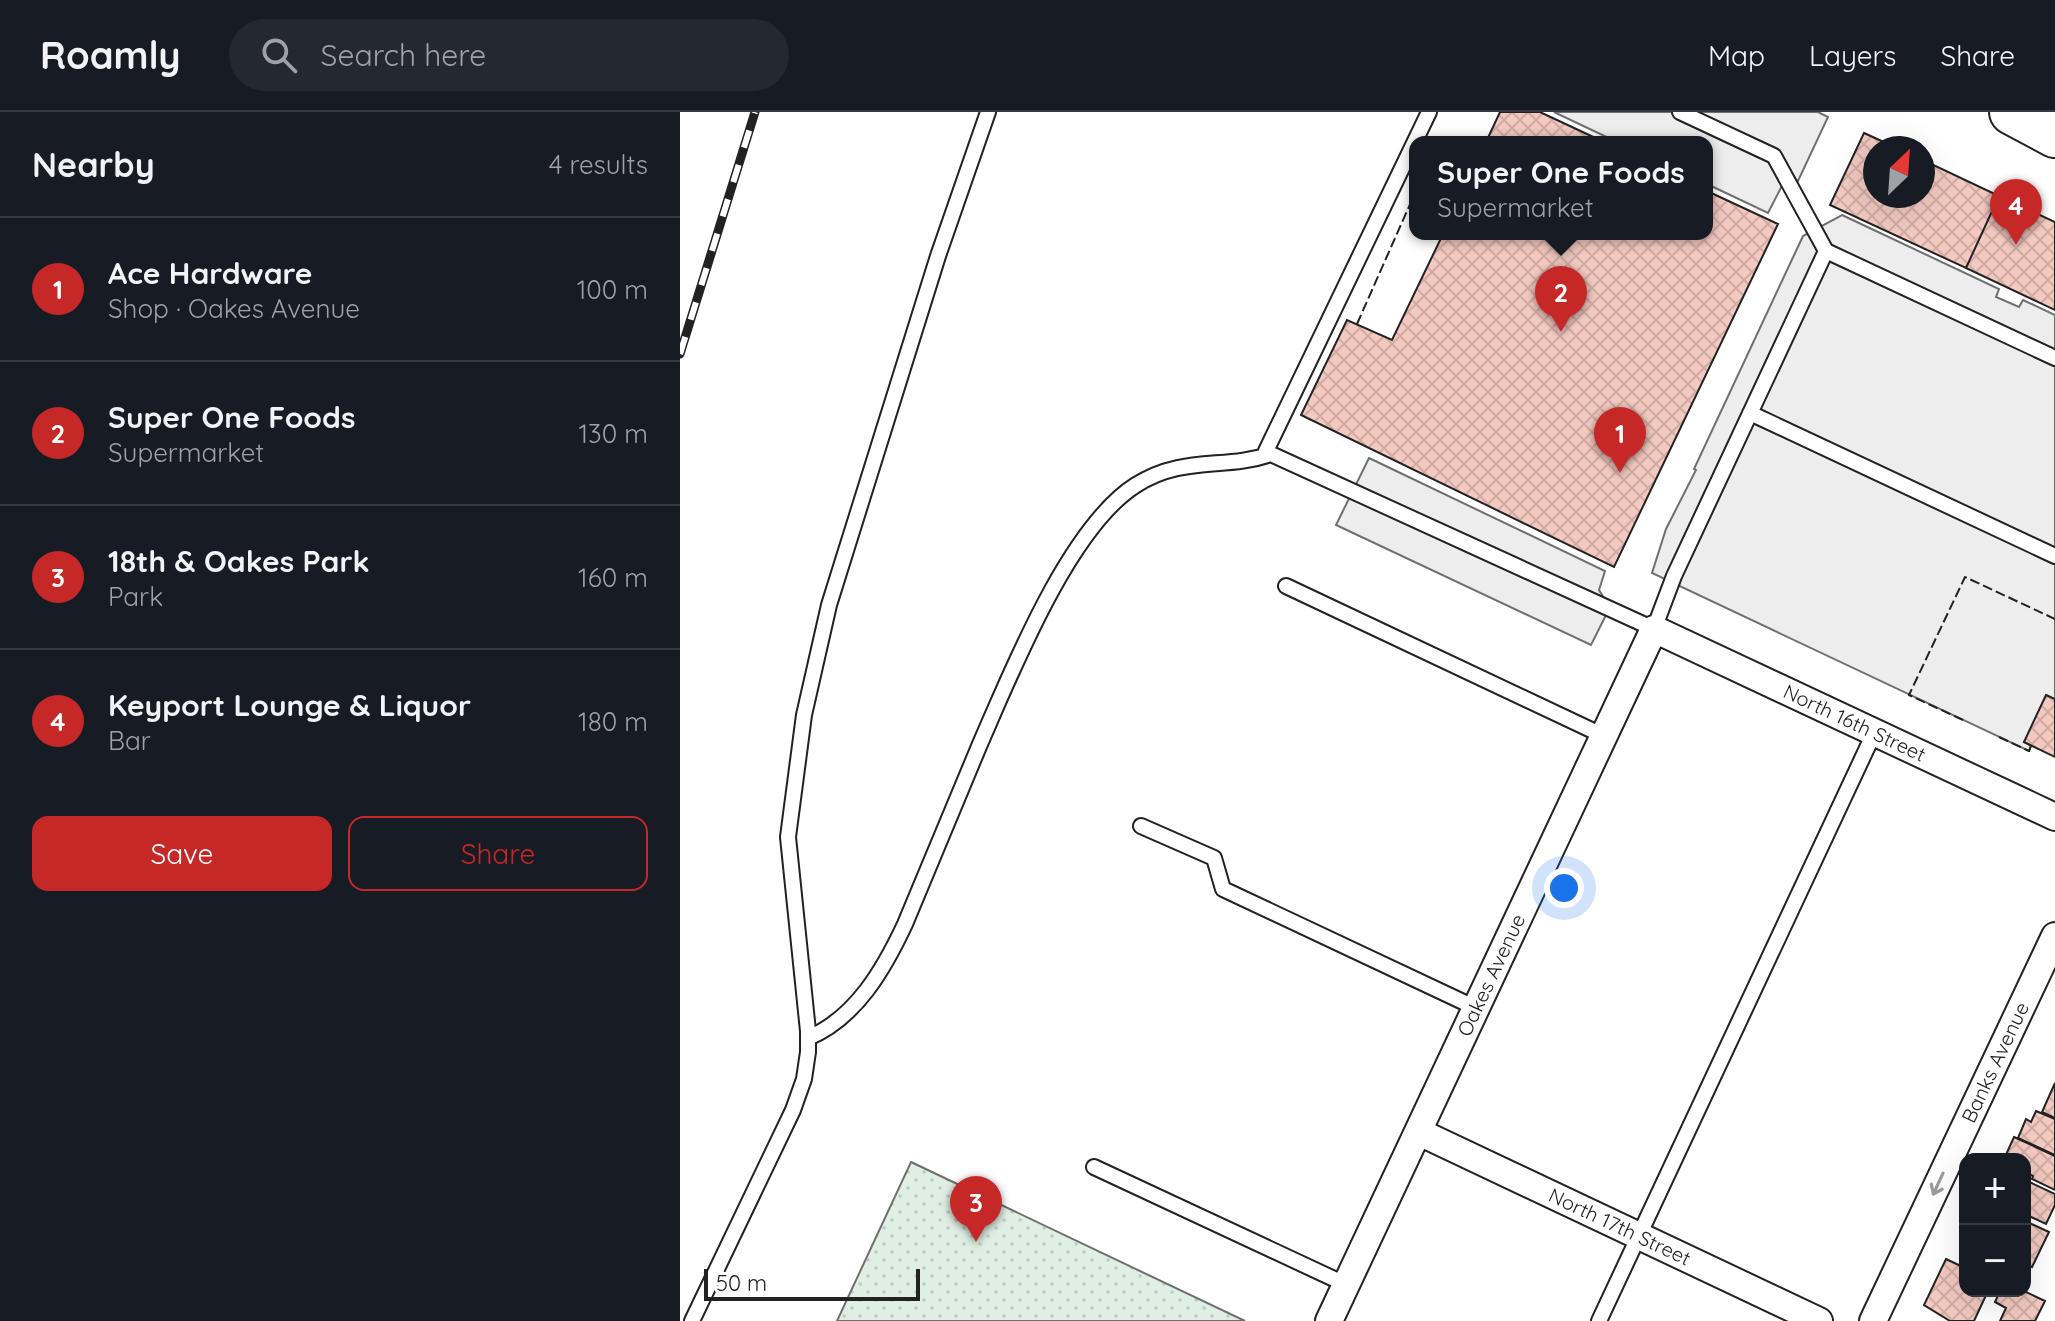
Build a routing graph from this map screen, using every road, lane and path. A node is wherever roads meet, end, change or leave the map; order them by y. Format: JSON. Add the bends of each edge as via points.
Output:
{"nodes":[{"id":1,"x":988,"y":112,"type":"edge"},
{"id":2,"x":1429,"y":112,"type":"edge"},
{"id":3,"x":1680,"y":112,"type":"edge"},
{"id":4,"x":1417,"y":136,"type":"edge"},
{"id":5,"x":1409,"y":154,"type":"edge"},
{"id":6,"x":1826,"y":251,"type":"junction"},
{"id":7,"x":2055,"y":358,"type":"edge"},
{"id":8,"x":1750,"y":413,"type":"junction"},
{"id":9,"x":1271,"y":454,"type":"junction"},
{"id":10,"x":2055,"y":556,"type":"edge"},
{"id":11,"x":1286,"y":586,"type":"dead end"},
{"id":12,"x":1654,"y":629,"type":"junction"},
{"id":13,"x":1875,"y":731,"type":"junction"},
{"id":14,"x":1604,"y":736,"type":"junction"},
{"id":15,"x":2055,"y":817,"type":"edge"},
{"id":16,"x":1141,"y":826,"type":"dead end"},
{"id":17,"x":2055,"y":936,"type":"edge"},
{"id":18,"x":1476,"y":1008,"type":"junction"},
{"id":19,"x":808,"y":1038,"type":"junction"},
{"id":20,"x":1419,"y":1132,"type":"junction"},
{"id":21,"x":1094,"y":1167,"type":"dead end"},
{"id":22,"x":1639,"y":1236,"type":"junction"},
{"id":23,"x":1347,"y":1285,"type":"junction"},
{"id":24,"x":692,"y":1321,"type":"edge"},
{"id":25,"x":1329,"y":1321,"type":"edge"},
{"id":26,"x":1599,"y":1321,"type":"edge"},
{"id":27,"x":1819,"y":1321,"type":"edge"},
{"id":28,"x":1873,"y":1321,"type":"edge"}],
"edges":[{"from":1,"to":19,"type":"lane","via":[[820,636],[804,715],[788,837]]},
{"from":2,"to":4,"type":"lane"},
{"from":3,"to":6,"type":"lane","via":[[1774,156]]},
{"from":5,"to":9,"type":"lane","via":[[1266,451]]},
{"from":6,"to":7,"type":"lane"},
{"from":6,"to":8,"type":"lane"},
{"from":8,"to":10,"type":"lane"},
{"from":8,"to":12,"type":"lane"},
{"from":9,"to":12,"type":"lane"},
{"from":9,"to":19,"type":"lane","via":[[1252,461],[1170,469],[1122,495],[1096,523],[1052,591],[1011,672],[889,956],[848,1013]]},
{"from":11,"to":14,"type":"lane"},
{"from":12,"to":13,"type":"street","name":"North 16th Street"},
{"from":12,"to":14,"type":"street","name":"Oakes Avenue"},
{"from":13,"to":15,"type":"street","name":"North 16th Street"},
{"from":13,"to":22,"type":"lane"},
{"from":14,"to":18,"type":"street","name":"Oakes Avenue"},
{"from":16,"to":18,"type":"lane","via":[[1214,858],[1223,889]]},
{"from":17,"to":28,"type":"street","name":"Banks Avenue","one_way":true},
{"from":18,"to":20,"type":"street","name":"Oakes Avenue"},
{"from":19,"to":24,"type":"lane","via":[[800,1095]]},
{"from":20,"to":22,"type":"street","name":"North 17th Street"},
{"from":20,"to":23,"type":"street","name":"Oakes Avenue"},
{"from":21,"to":23,"type":"lane"},
{"from":22,"to":26,"type":"lane"},
{"from":22,"to":27,"type":"street","name":"North 17th Street"},
{"from":23,"to":25,"type":"street","name":"Oakes Avenue"}]}
